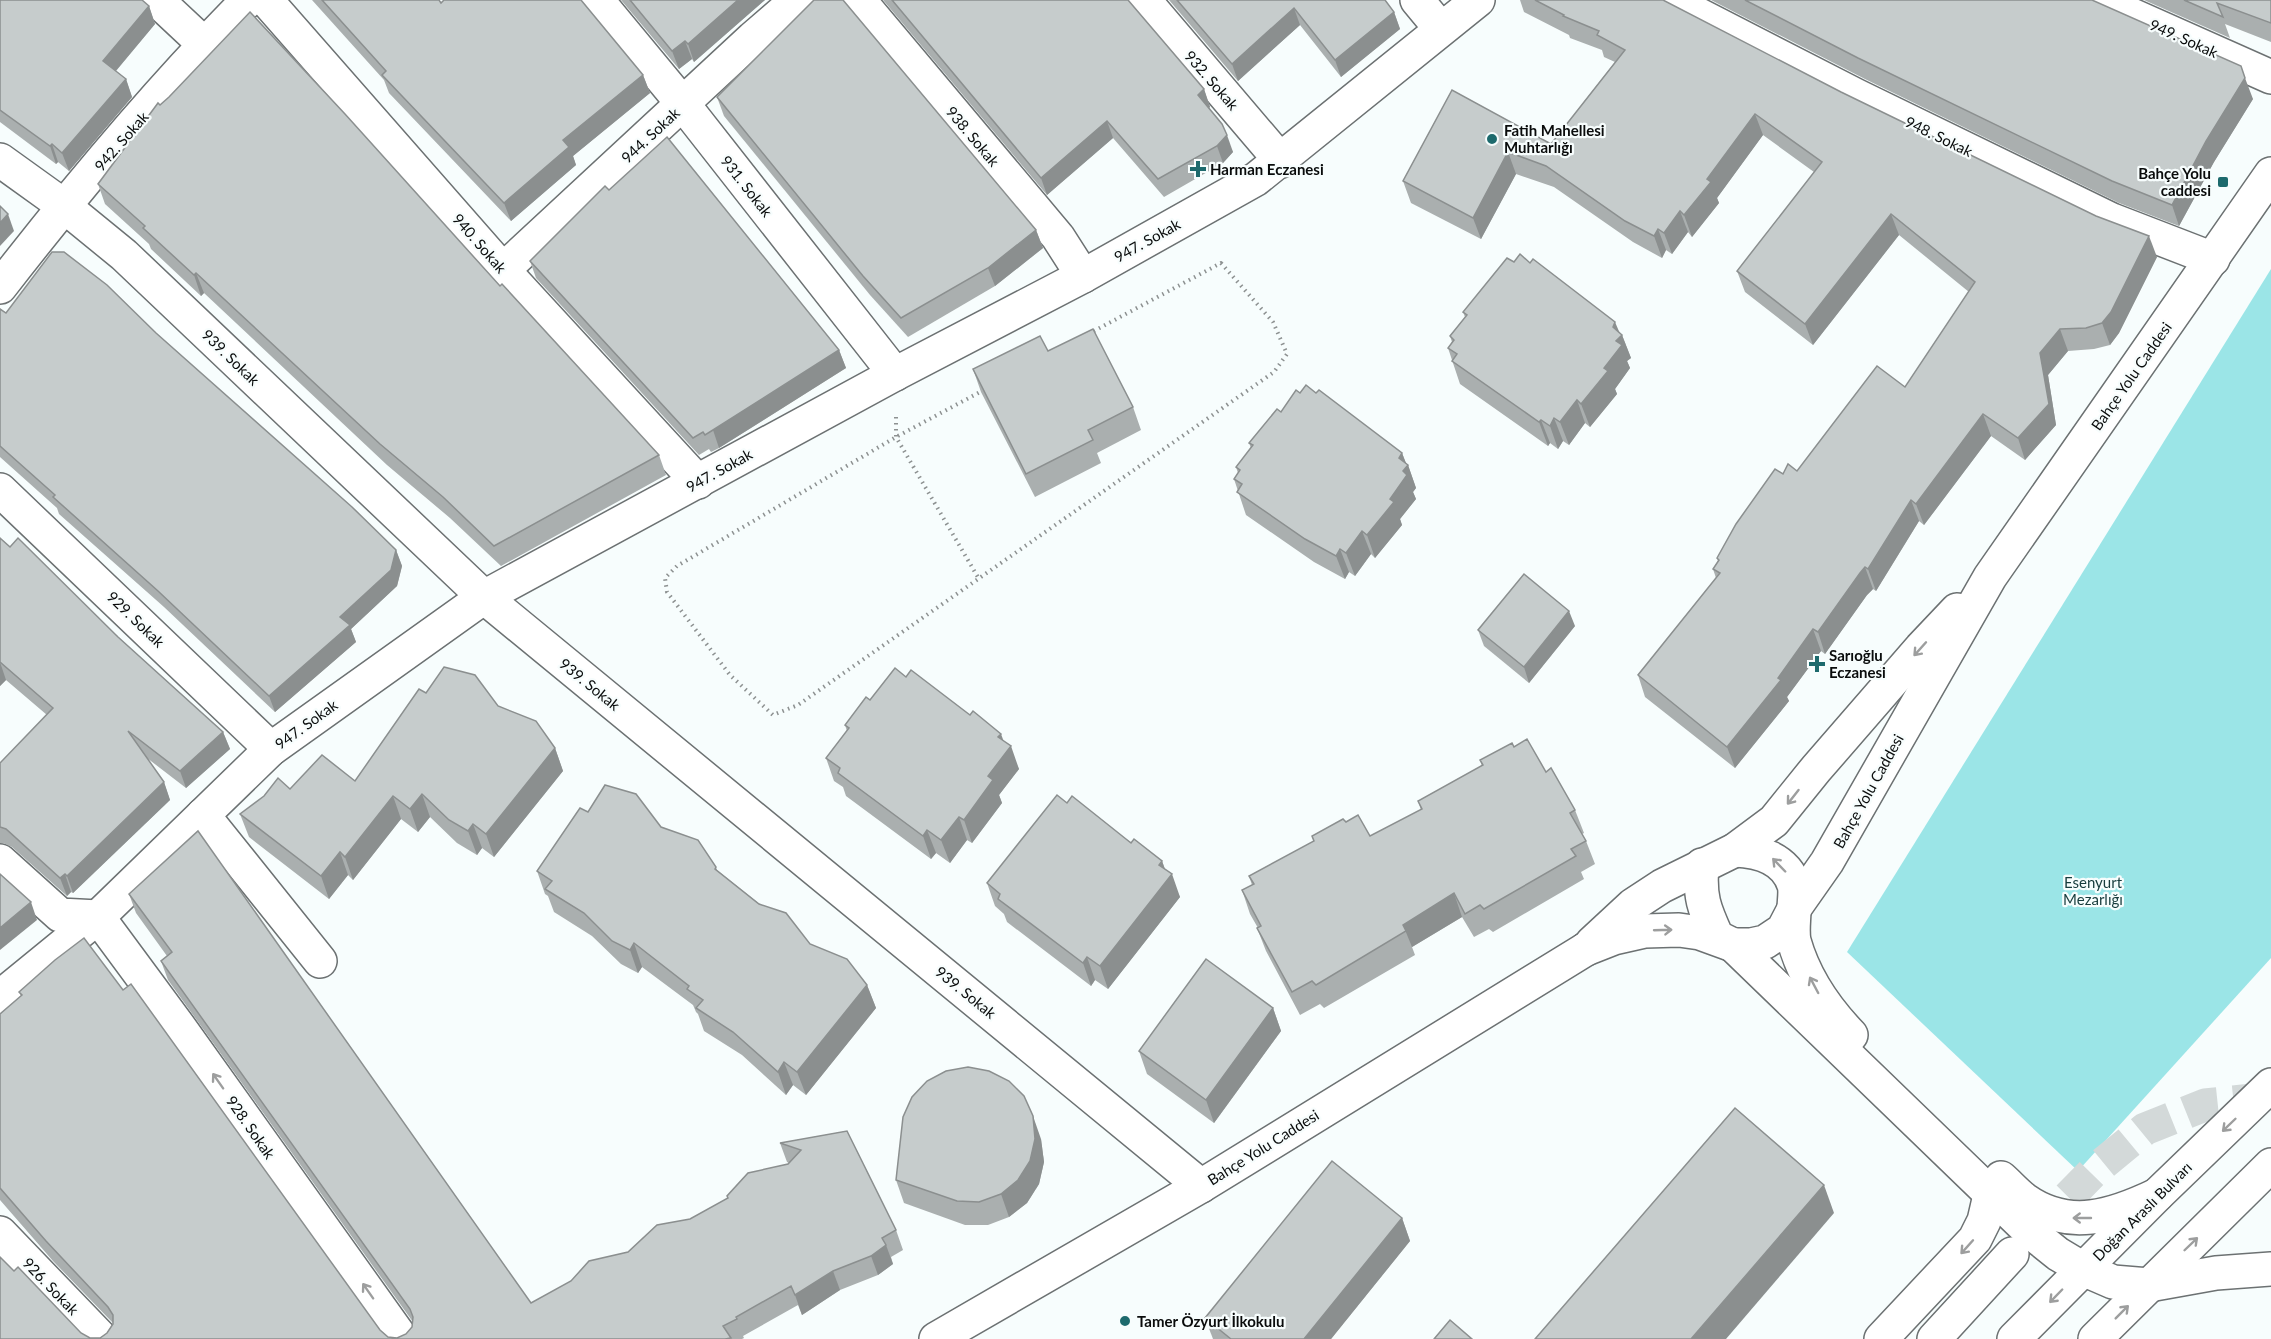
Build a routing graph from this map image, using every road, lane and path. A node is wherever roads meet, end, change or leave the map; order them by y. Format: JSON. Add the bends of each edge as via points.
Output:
{"nodes":[{"id":1,"x":157,"y":0,"type":"edge"},
{"id":2,"x":248,"y":0,"type":"edge"},
{"id":3,"x":266,"y":0,"type":"edge"},
{"id":4,"x":597,"y":0,"type":"edge"},
{"id":5,"x":797,"y":0,"type":"edge"},
{"id":6,"x":859,"y":0,"type":"edge"},
{"id":7,"x":1144,"y":0,"type":"edge"},
{"id":8,"x":1417,"y":0,"type":"edge"},
{"id":9,"x":1478,"y":0,"type":"edge"},
{"id":10,"x":1670,"y":0,"type":"edge"},
{"id":11,"x":2097,"y":0,"type":"edge"},
{"id":12,"x":1441,"y":29,"type":"junction"},
{"id":13,"x":204,"y":44,"type":"junction"},
{"id":14,"x":2271,"y":76,"type":"edge"},
{"id":15,"x":683,"y":104,"type":"junction"},
{"id":16,"x":0,"y":160,"type":"edge"},
{"id":17,"x":1281,"y":161,"type":"junction"},
{"id":18,"x":2271,"y":174,"type":"edge"},
{"id":19,"x":64,"y":206,"type":"junction"},
{"id":20,"x":2213,"y":260,"type":"junction"},
{"id":21,"x":503,"y":270,"type":"junction"},
{"id":22,"x":1083,"y":276,"type":"junction"},
{"id":23,"x":0,"y":287,"type":"edge"},
{"id":24,"x":895,"y":374,"type":"junction"},
{"id":25,"x":896,"y":437,"type":"junction"},
{"id":26,"x":698,"y":482,"type":"junction"},
{"id":27,"x":0,"y":490,"type":"edge"},
{"id":28,"x":1990,"y":577,"type":"junction"},
{"id":29,"x":979,"y":579,"type":"junction"},
{"id":30,"x":484,"y":597,"type":"junction"},
{"id":31,"x":271,"y":749,"type":"junction"},
{"id":32,"x":203,"y":815,"type":"junction"},
{"id":33,"x":1735,"y":850,"type":"junction"},
{"id":34,"x":0,"y":861,"type":"edge"},
{"id":35,"x":1702,"y":866,"type":"junction"},
{"id":36,"x":1794,"y":909,"type":"junction"},
{"id":37,"x":98,"y":918,"type":"junction"},
{"id":38,"x":1734,"y":945,"type":"junction"},
{"id":39,"x":1586,"y":948,"type":"junction"},
{"id":40,"x":320,"y":961,"type":"dead end"},
{"id":41,"x":0,"y":997,"type":"edge"},
{"id":42,"x":2271,"y":1085,"type":"edge"},
{"id":43,"x":2271,"y":1165,"type":"edge"},
{"id":44,"x":1201,"y":1186,"type":"junction"},
{"id":45,"x":1990,"y":1195,"type":"junction"},
{"id":46,"x":2157,"y":1195,"type":"junction"},
{"id":47,"x":0,"y":1233,"type":"edge"},
{"id":48,"x":2012,"y":1254,"type":"tunnel mouth"},
{"id":49,"x":2083,"y":1269,"type":"junction"},
{"id":50,"x":2271,"y":1269,"type":"edge"},
{"id":51,"x":2149,"y":1285,"type":"junction"},
{"id":52,"x":102,"y":1339,"type":"edge"},
{"id":53,"x":402,"y":1339,"type":"edge"},
{"id":54,"x":936,"y":1339,"type":"edge"},
{"id":55,"x":1881,"y":1339,"type":"edge"},
{"id":56,"x":1934,"y":1339,"type":"edge"},
{"id":57,"x":2014,"y":1339,"type":"edge"},
{"id":58,"x":2095,"y":1339,"type":"edge"}],
"edges":[{"from":1,"to":13,"type":"main road"},
{"from":2,"to":13,"type":"main road","name":"942. Sokak"},
{"from":3,"to":21,"type":"main road","name":"940. Sokak"},
{"from":4,"to":15,"type":"main road","name":"931. Sokak"},
{"from":5,"to":15,"type":"main road","name":"944. Sokak"},
{"from":6,"to":22,"type":"main road","name":"938. Sokak","via":[[1058,237]]},
{"from":7,"to":17,"type":"main road","name":"932. Sokak"},
{"from":8,"to":12,"type":"main road"},
{"from":9,"to":12,"type":"main road","name":"947. Sokak"},
{"from":10,"to":20,"type":"main road","name":"948. Sokak","via":[[2112,220]]},
{"from":11,"to":14,"type":"main road","name":"949. Sokak"},
{"from":12,"to":17,"type":"main road","name":"947. Sokak"},
{"from":13,"to":19,"type":"main road","name":"942. Sokak"},
{"from":15,"to":21,"type":"main road","name":"944. Sokak"},
{"from":15,"to":24,"type":"main road","name":"931. Sokak"},
{"from":16,"to":19,"type":"main road","name":"939. Sokak"},
{"from":17,"to":22,"type":"main road","name":"947. Sokak","via":[[1256,179]]},
{"from":18,"to":20,"type":"main road","name":"Bahçe Yolu Caddesi"},
{"from":19,"to":23,"type":"main road","name":"942. Sokak"},
{"from":19,"to":30,"type":"main road","name":"939. Sokak","via":[[124,255]]},
{"from":20,"to":28,"type":"main road","name":"Bahçe Yolu Caddesi"},
{"from":21,"to":26,"type":"main road","name":"940. Sokak"},
{"from":22,"to":24,"type":"main road","name":"947. Sokak"},
{"from":24,"to":25,"type":"path"},
{"from":24,"to":26,"type":"main road","name":"947. Sokak"},
{"from":25,"to":29,"type":"path"},
{"from":25,"to":29,"type":"path","via":[[677,566],[665,578],[667,592],[730,675],[773,715],[798,705]]},
{"from":25,"to":29,"type":"path","via":[[1221,263],[1273,322],[1287,354],[1274,372]]},
{"from":26,"to":30,"type":"main road","name":"947. Sokak"},
{"from":27,"to":31,"type":"main road","name":"929. Sokak"},
{"from":28,"to":33,"type":"main road","name":"Bahçe Yolu Caddesi","one_way":true,"via":[[1921,648],[1774,821]]},
{"from":28,"to":36,"type":"main road","name":"Bahçe Yolu Caddesi","via":[[1827,862]]},
{"from":30,"to":31,"type":"main road","name":"947. Sokak"},
{"from":30,"to":44,"type":"main road","name":"939. Sokak"},
{"from":31,"to":32,"type":"main road","name":"947. Sokak"},
{"from":32,"to":37,"type":"main road","name":"947. Sokak"},
{"from":32,"to":40,"type":"main road"},
{"from":33,"to":35,"type":"main road","name":"Bahçe Yolu Caddesi"},
{"from":36,"to":33,"type":"main road","one_way":true,"via":[[1794,886],[1785,870],[1772,858],[1753,850]]},
{"from":34,"to":37,"type":"main road","via":[[60,915]]},
{"from":35,"to":38,"type":"main road","via":[[1699,888],[1710,922],[1717,937]]},
{"from":35,"to":39,"type":"main road","name":"Bahçe Yolu Caddesi","via":[[1633,905]]},
{"from":36,"to":38,"type":"main road","name":"Bahçe Yolu Caddesi","via":[[1776,937],[1751,945]]},
{"from":46,"to":36,"type":"main road","one_way":true,"via":[[2096,1218],[2062,1217],[2025,1200],[1827,1010],[1794,939]]},
{"from":37,"to":41,"type":"main road","name":"947. Sokak"},
{"from":53,"to":37,"type":"main road","name":"928. Sokak","one_way":true},
{"from":39,"to":38,"type":"main road","name":"Bahçe Yolu Caddesi","one_way":true,"via":[[1645,931],[1679,930]]},
{"from":38,"to":45,"type":"main road"},
{"from":39,"to":44,"type":"main road","name":"Bahçe Yolu Caddesi"},
{"from":42,"to":46,"type":"main road","name":"Doğan Araslı Bulvarı","one_way":true},
{"from":51,"to":43,"type":"main road","one_way":true},
{"from":44,"to":54,"type":"main road","name":"Bahçe Yolu Caddesi"},
{"from":45,"to":49,"type":"main road","via":[[2058,1254]]},
{"from":45,"to":55,"type":"main road","one_way":true,"via":[[1975,1239]]},
{"from":46,"to":49,"type":"main road","name":"Doğan Araslı Bulvarı"},
{"from":47,"to":52,"type":"main road","name":"926. Sokak"},
{"from":48,"to":56,"type":"main road"},
{"from":49,"to":51,"type":"main road","via":[[2113,1282]]},
{"from":49,"to":57,"type":"main road","name":"Doğan Araslı Bulvarı","one_way":true},
{"from":50,"to":51,"type":"main road","via":[[2217,1273]]},
{"from":58,"to":51,"type":"main road","one_way":true}]}
